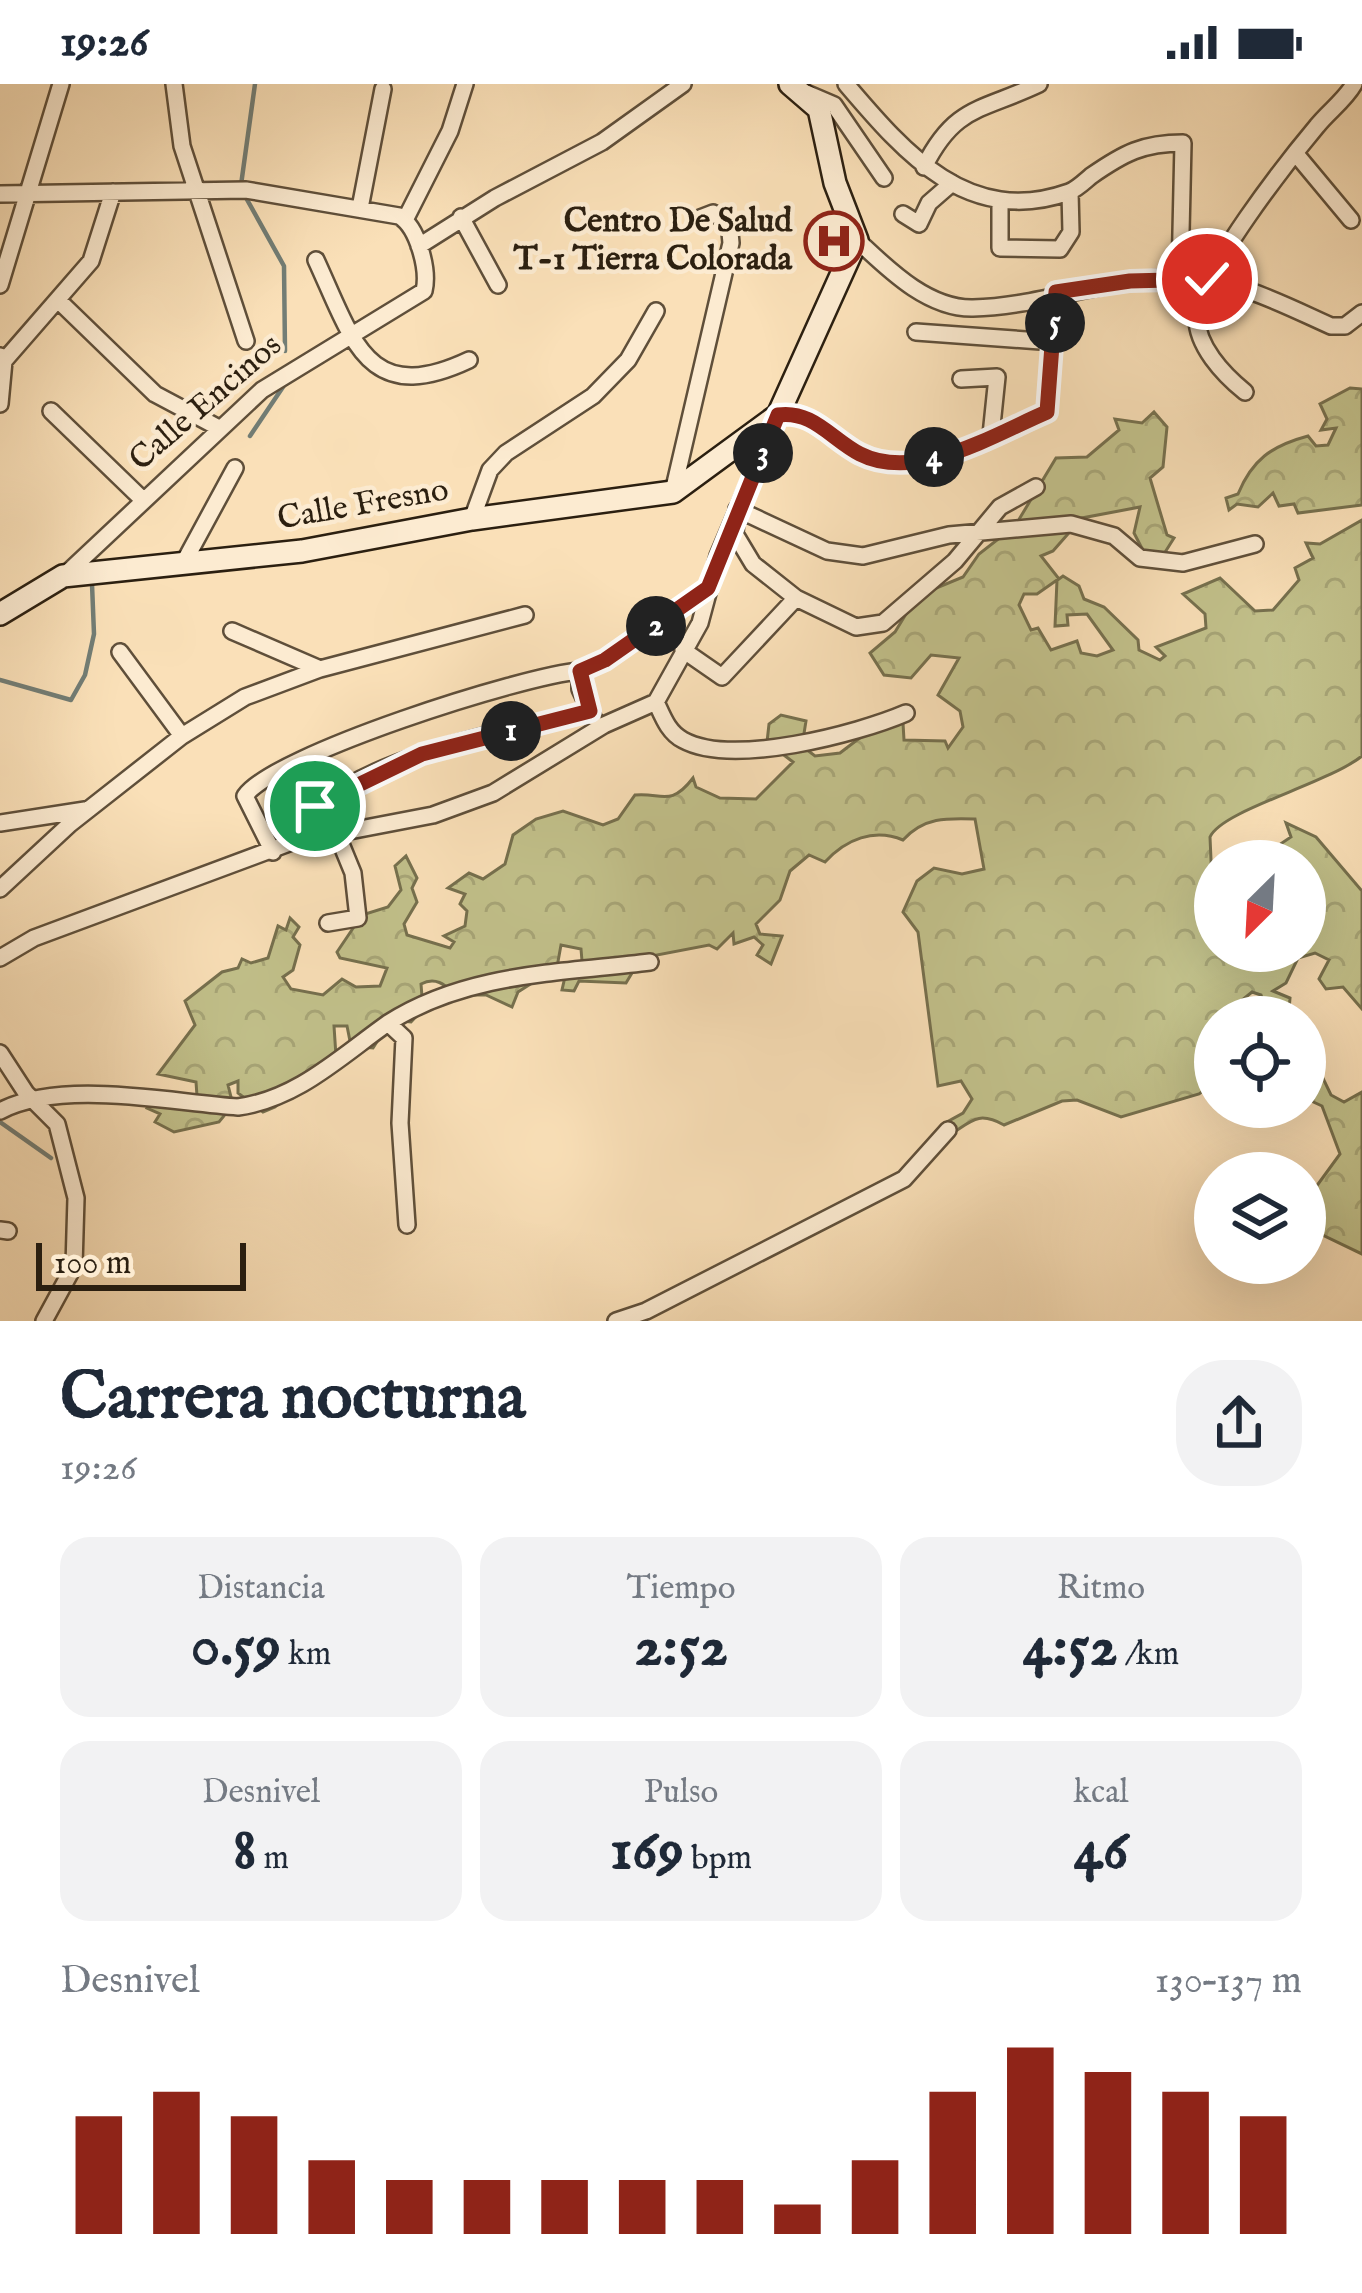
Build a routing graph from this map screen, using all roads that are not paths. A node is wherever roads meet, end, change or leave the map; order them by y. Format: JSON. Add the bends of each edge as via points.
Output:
{"nodes":[{"id":1,"x":61,"y":84,"type":"edge"},
{"id":2,"x":173,"y":84,"type":"edge"},
{"id":3,"x":465,"y":84,"type":"edge"},
{"id":4,"x":683,"y":84,"type":"edge"},
{"id":5,"x":845,"y":84,"type":"edge"},
{"id":6,"x":1039,"y":84,"type":"edge"},
{"id":7,"x":1354,"y":84,"type":"edge"},
{"id":8,"x":796,"y":88,"type":"edge"},
{"id":9,"x":382,"y":89,"type":"dead end"},
{"id":10,"x":863,"y":146,"type":"junction"},
{"id":11,"x":1296,"y":154,"type":"junction"},
{"id":12,"x":924,"y":167,"type":"junction"},
{"id":13,"x":884,"y":178,"type":"dead end"},
{"id":14,"x":952,"y":183,"type":"junction"},
{"id":15,"x":196,"y":191,"type":"junction"},
{"id":16,"x":113,"y":192,"type":"junction"},
{"id":17,"x":1070,"y":192,"type":"junction"},
{"id":18,"x":24,"y":193,"type":"junction"},
{"id":19,"x":0,"y":194,"type":"edge"},
{"id":20,"x":1000,"y":200,"type":"junction"},
{"id":21,"x":360,"y":208,"type":"junction"},
{"id":22,"x":903,"y":214,"type":"dead end"},
{"id":23,"x":461,"y":217,"type":"junction"},
{"id":24,"x":406,"y":218,"type":"junction"},
{"id":25,"x":700,"y":218,"type":"dead end"},
{"id":26,"x":1351,"y":220,"type":"dead end"},
{"id":27,"x":856,"y":239,"type":"junction"},
{"id":28,"x":418,"y":246,"type":"junction"},
{"id":29,"x":316,"y":260,"type":"dead end"},
{"id":30,"x":1180,"y":277,"type":"junction"},
{"id":31,"x":1207,"y":279,"type":"junction"},
{"id":32,"x":0,"y":285,"type":"edge"},
{"id":33,"x":498,"y":285,"type":"dead end"},
{"id":34,"x":1056,"y":292,"type":"junction"},
{"id":35,"x":58,"y":301,"type":"junction"},
{"id":36,"x":958,"y":305,"type":"junction"},
{"id":37,"x":656,"y":311,"type":"dead end"},
{"id":38,"x":1362,"y":313,"type":"edge"},
{"id":39,"x":916,"y":332,"type":"dead end"},
{"id":40,"x":350,"y":333,"type":"junction"},
{"id":41,"x":948,"y":334,"type":"junction"},
{"id":42,"x":246,"y":340,"type":"dead end"},
{"id":43,"x":1054,"y":342,"type":"junction"},
{"id":44,"x":2,"y":358,"type":"edge"},
{"id":45,"x":469,"y":360,"type":"dead end"},
{"id":46,"x":962,"y":379,"type":"dead end"},
{"id":47,"x":1245,"y":392,"type":"dead end"},
{"id":48,"x":0,"y":404,"type":"edge"},
{"id":49,"x":51,"y":411,"type":"dead end"},
{"id":50,"x":778,"y":415,"type":"junction"},
{"id":51,"x":219,"y":428,"type":"junction"},
{"id":52,"x":991,"y":435,"type":"junction"},
{"id":53,"x":235,"y":468,"type":"dead end"},
{"id":54,"x":1036,"y":487,"type":"dead end"},
{"id":55,"x":673,"y":492,"type":"junction"},
{"id":56,"x":143,"y":500,"type":"junction"},
{"id":57,"x":737,"y":509,"type":"junction"},
{"id":58,"x":472,"y":519,"type":"junction"},
{"id":59,"x":985,"y":531,"type":"junction"},
{"id":60,"x":1247,"y":548,"type":"dead end"},
{"id":61,"x":183,"y":564,"type":"junction"},
{"id":62,"x":63,"y":577,"type":"junction"},
{"id":63,"x":708,"y":588,"type":"junction"},
{"id":64,"x":796,"y":598,"type":"junction"},
{"id":65,"x":0,"y":612,"type":"edge"},
{"id":66,"x":525,"y":615,"type":"dead end"},
{"id":67,"x":232,"y":631,"type":"dead end"},
{"id":68,"x":683,"y":650,"type":"junction"},
{"id":69,"x":121,"y":652,"type":"dead end"},
{"id":70,"x":320,"y":669,"type":"junction"},
{"id":71,"x":580,"y":671,"type":"junction"},
{"id":72,"x":656,"y":702,"type":"junction"},
{"id":73,"x":590,"y":711,"type":"junction"},
{"id":74,"x":906,"y":713,"type":"dead end"},
{"id":75,"x":604,"y":725,"type":"junction"},
{"id":76,"x":182,"y":736,"type":"junction"},
{"id":77,"x":94,"y":809,"type":"junction"},
{"id":78,"x":0,"y":823,"type":"edge"},
{"id":79,"x":337,"y":834,"type":"junction"},
{"id":80,"x":292,"y":842,"type":"junction"},
{"id":81,"x":273,"y":852,"type":"junction"},
{"id":82,"x":0,"y":890,"type":"edge"},
{"id":83,"x":328,"y":923,"type":"dead end"},
{"id":84,"x":0,"y":958,"type":"edge"},
{"id":85,"x":650,"y":962,"type":"dead end"},
{"id":86,"x":388,"y":1023,"type":"junction"},
{"id":87,"x":0,"y":1053,"type":"edge"},
{"id":88,"x":29,"y":1096,"type":"junction"},
{"id":89,"x":0,"y":1111,"type":"edge"},
{"id":90,"x":948,"y":1130,"type":"dead end"},
{"id":91,"x":406,"y":1226,"type":"dead end"},
{"id":92,"x":44,"y":1321,"type":"edge"},
{"id":93,"x":616,"y":1321,"type":"edge"}],
"edges":[{"from":1,"to":18,"type":"street"},
{"from":2,"to":15,"type":"street"},
{"from":3,"to":24,"type":"street"},
{"from":4,"to":23,"type":"street","via":[[602,142]]},
{"from":5,"to":10,"type":"street"},
{"from":5,"to":12,"type":"street"},
{"from":6,"to":12,"type":"street","via":[[973,107],[941,133]]},
{"from":7,"to":11,"type":"street"},
{"from":8,"to":10,"type":"street","via":[[834,105]]},
{"from":8,"to":27,"type":"street","via":[[819,110]]},
{"from":9,"to":21,"type":"street"},
{"from":10,"to":13,"type":"street"},
{"from":11,"to":26,"type":"street"},
{"from":11,"to":31,"type":"street"},
{"from":12,"to":14,"type":"street"},
{"from":14,"to":20,"type":"street"},
{"from":14,"to":22,"type":"street","via":[[919,224]]},
{"from":15,"to":16,"type":"street"},
{"from":15,"to":21,"type":"street"},
{"from":15,"to":42,"type":"street"},
{"from":16,"to":18,"type":"street"},
{"from":16,"to":35,"type":"street","via":[[91,261]]},
{"from":17,"to":20,"type":"street"},
{"from":17,"to":20,"type":"street","via":[[1072,232],[1060,249],[1000,248]]},
{"from":17,"to":30,"type":"street","via":[[1141,143],[1183,143]]},
{"from":18,"to":19,"type":"street"},
{"from":18,"to":32,"type":"street"},
{"from":21,"to":24,"type":"street"},
{"from":23,"to":28,"type":"street"},
{"from":23,"to":33,"type":"street"},
{"from":24,"to":28,"type":"street"},
{"from":25,"to":55,"type":"street","via":[[713,213],[729,222],[731,243]]},
{"from":27,"to":36,"type":"street","via":[[900,281]]},
{"from":27,"to":50,"type":"street"},
{"from":28,"to":40,"type":"street","name":"Calle Encinos","via":[[424,291]]},
{"from":29,"to":40,"type":"street"},
{"from":30,"to":31,"type":"street"},
{"from":30,"to":34,"type":"street"},
{"from":31,"to":38,"type":"street","via":[[1331,326]]},
{"from":31,"to":47,"type":"street","via":[[1197,318],[1205,344]]},
{"from":34,"to":36,"type":"street"},
{"from":34,"to":43,"type":"street"},
{"from":35,"to":44,"type":"street"},
{"from":35,"to":51,"type":"street","via":[[155,394]]},
{"from":36,"to":41,"type":"street"},
{"from":37,"to":58,"type":"street","via":[[628,360],[593,396],[490,470]]},
{"from":39,"to":41,"type":"street"},
{"from":40,"to":45,"type":"street","via":[[375,369],[398,378],[433,377]]},
{"from":40,"to":51,"type":"street","name":"Calle Encinos"},
{"from":41,"to":43,"type":"street"},
{"from":43,"to":52,"type":"street","via":[[1047,412]]},
{"from":44,"to":48,"type":"street"},
{"from":46,"to":52,"type":"street","via":[[997,377]]},
{"from":49,"to":56,"type":"street"},
{"from":50,"to":52,"type":"street","via":[[828,429],[862,456],[915,462]]},
{"from":50,"to":55,"type":"street"},
{"from":50,"to":57,"type":"street"},
{"from":51,"to":56,"type":"street","name":"Calle Encinos"},
{"from":53,"to":61,"type":"street"},
{"from":54,"to":59,"type":"street","via":[[1000,507]]},
{"from":55,"to":58,"type":"street","name":"Calle Fresno"},
{"from":56,"to":62,"type":"street","name":"Calle Encinos"},
{"from":57,"to":59,"type":"street","via":[[827,551],[862,556]]},
{"from":57,"to":63,"type":"street"},
{"from":57,"to":64,"type":"street","via":[[735,534],[753,564]]},
{"from":58,"to":61,"type":"street","name":"Calle Fresno"},
{"from":59,"to":60,"type":"street","via":[[1071,524],[1114,536],[1140,559],[1183,563]]},
{"from":59,"to":64,"type":"street","via":[[883,623],[856,627]]},
{"from":61,"to":62,"type":"street","name":"Calle Fresno"},
{"from":62,"to":65,"type":"street","name":"Calle Encinos"},
{"from":63,"to":68,"type":"street"},
{"from":63,"to":71,"type":"street"},
{"from":64,"to":68,"type":"street","via":[[722,677]]},
{"from":66,"to":70,"type":"street"},
{"from":67,"to":70,"type":"street"},
{"from":68,"to":72,"type":"street"},
{"from":69,"to":76,"type":"street"},
{"from":70,"to":76,"type":"street","via":[[245,697]]},
{"from":71,"to":73,"type":"street"},
{"from":71,"to":81,"type":"street","via":[[416,711],[294,761],[244,796]]},
{"from":72,"to":74,"type":"street","via":[[683,740],[728,750],[819,742]]},
{"from":72,"to":75,"type":"street"},
{"from":73,"to":75,"type":"street"},
{"from":73,"to":80,"type":"street","via":[[422,754],[323,800]]},
{"from":75,"to":79,"type":"street","via":[[493,793],[433,815]]},
{"from":76,"to":77,"type":"street"},
{"from":77,"to":78,"type":"street"},
{"from":77,"to":82,"type":"street"},
{"from":79,"to":80,"type":"street"},
{"from":79,"to":83,"type":"street","via":[[353,873],[358,918]]},
{"from":80,"to":81,"type":"street"},
{"from":81,"to":84,"type":"street","via":[[34,938]]},
{"from":85,"to":86,"type":"street","via":[[466,985]]},
{"from":86,"to":88,"type":"street","via":[[266,1103]]},
{"from":86,"to":91,"type":"street","via":[[404,1037]]},
{"from":87,"to":88,"type":"street"},
{"from":88,"to":89,"type":"street"},
{"from":88,"to":92,"type":"street","via":[[58,1124],[76,1198],[74,1266]]},
{"from":90,"to":93,"type":"street","via":[[904,1179]]}]}
